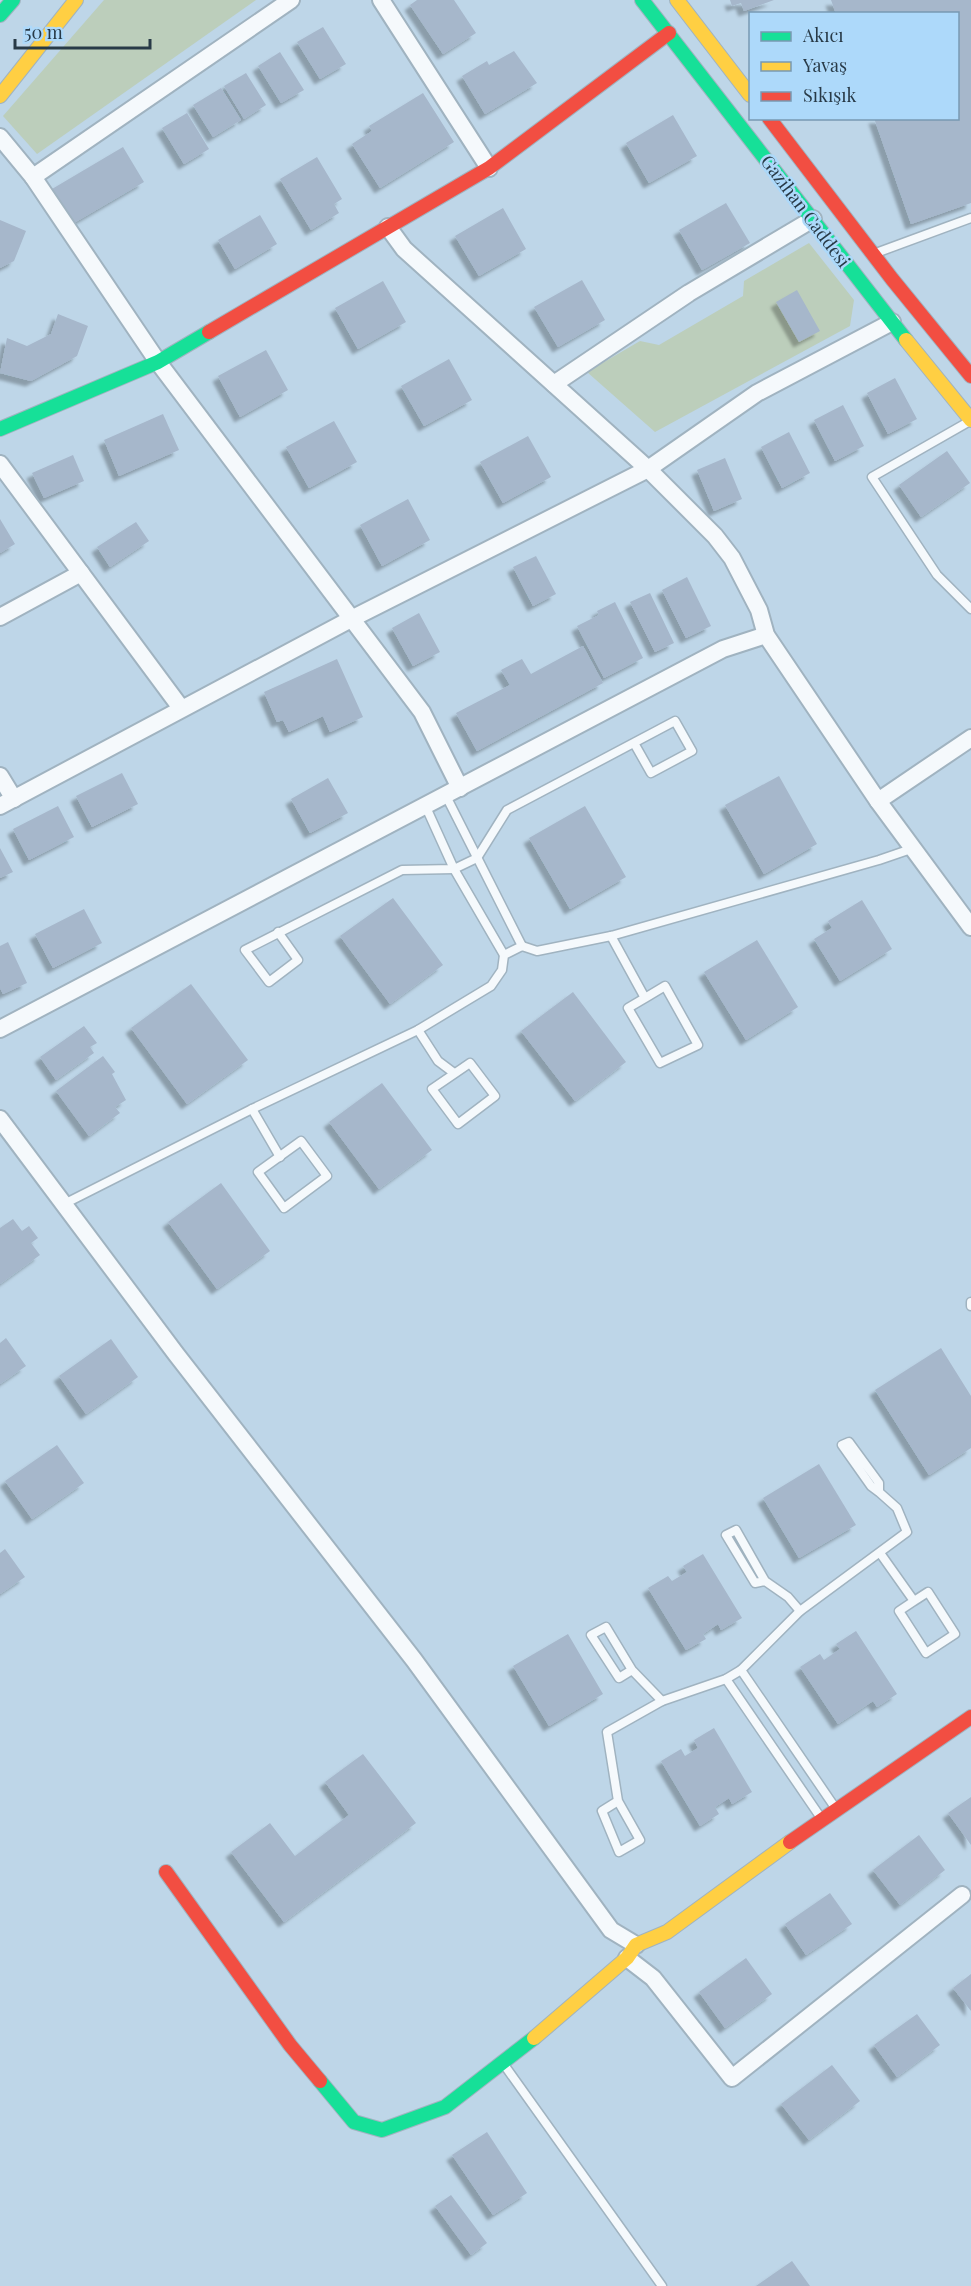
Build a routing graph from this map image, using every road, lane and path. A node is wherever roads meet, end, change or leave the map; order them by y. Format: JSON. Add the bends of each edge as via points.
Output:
{"nodes":[{"id":1,"x":13,"y":0,"type":"edge"},
{"id":2,"x":76,"y":0,"type":"edge"},
{"id":3,"x":291,"y":0,"type":"edge"},
{"id":4,"x":381,"y":0,"type":"edge"},
{"id":5,"x":642,"y":0,"type":"edge"},
{"id":6,"x":677,"y":0,"type":"edge"},
{"id":7,"x":0,"y":15,"type":"edge"},
{"id":8,"x":669,"y":33,"type":"junction"},
{"id":9,"x":749,"y":94,"type":"edge"},
{"id":10,"x":0,"y":96,"type":"edge"},
{"id":11,"x":771,"y":120,"type":"edge"},
{"id":12,"x":0,"y":137,"type":"edge"},
{"id":13,"x":489,"y":168,"type":"junction"},
{"id":14,"x":33,"y":177,"type":"junction"},
{"id":15,"x":971,"y":218,"type":"edge"},
{"id":16,"x":813,"y":219,"type":"junction"},
{"id":17,"x":388,"y":227,"type":"junction"},
{"id":18,"x":873,"y":254,"type":"junction"},
{"id":19,"x":892,"y":322,"type":"junction"},
{"id":20,"x":158,"y":362,"type":"junction"},
{"id":21,"x":971,"y":376,"type":"edge"},
{"id":22,"x":554,"y":384,"type":"junction"},
{"id":23,"x":971,"y":420,"type":"edge"},
{"id":24,"x":0,"y":429,"type":"edge"},
{"id":25,"x":0,"y":464,"type":"edge"},
{"id":26,"x":648,"y":469,"type":"junction"},
{"id":27,"x":81,"y":573,"type":"junction"},
{"id":28,"x":971,"y":609,"type":"edge"},
{"id":29,"x":0,"y":617,"type":"edge"},
{"id":30,"x":354,"y":618,"type":"junction"},
{"id":31,"x":766,"y":635,"type":"junction"},
{"id":32,"x":181,"y":708,"type":"junction"},
{"id":33,"x":971,"y":738,"type":"edge"},
{"id":34,"x":634,"y":743,"type":"junction"},
{"id":35,"x":0,"y":776,"type":"edge"},
{"id":36,"x":453,"y":791,"type":"junction"},
{"id":37,"x":878,"y":801,"type":"junction"},
{"id":38,"x":7,"y":803,"type":"edge"},
{"id":39,"x":425,"y":805,"type":"junction"},
{"id":40,"x":914,"y":848,"type":"junction"},
{"id":41,"x":477,"y":858,"type":"junction"},
{"id":42,"x":454,"y":869,"type":"junction"},
{"id":43,"x":971,"y":927,"type":"edge"},
{"id":44,"x":278,"y":932,"type":"junction"},
{"id":45,"x":611,"y":936,"type":"junction"},
{"id":46,"x":522,"y":946,"type":"junction"},
{"id":47,"x":504,"y":955,"type":"junction"},
{"id":48,"x":645,"y":998,"type":"junction"},
{"id":49,"x":0,"y":1029,"type":"edge"},
{"id":50,"x":418,"y":1030,"type":"junction"},
{"id":51,"x":454,"y":1073,"type":"junction"},
{"id":52,"x":252,"y":1109,"type":"junction"},
{"id":53,"x":0,"y":1119,"type":"edge"},
{"id":54,"x":280,"y":1157,"type":"junction"},
{"id":55,"x":64,"y":1204,"type":"junction"},
{"id":56,"x":879,"y":1492,"type":"junction"},
{"id":57,"x":880,"y":1553,"type":"junction"},
{"id":58,"x":765,"y":1581,"type":"junction"},
{"id":59,"x":914,"y":1601,"type":"junction"},
{"id":60,"x":800,"y":1611,"type":"junction"},
{"id":61,"x":632,"y":1670,"type":"junction"},
{"id":62,"x":741,"y":1670,"type":"junction"},
{"id":63,"x":726,"y":1679,"type":"junction"},
{"id":64,"x":662,"y":1701,"type":"junction"},
{"id":65,"x":971,"y":1717,"type":"edge"},
{"id":66,"x":618,"y":1801,"type":"junction"},
{"id":67,"x":836,"y":1808,"type":"junction"},
{"id":68,"x":822,"y":1819,"type":"junction"},
{"id":69,"x":166,"y":1872,"type":"dead end"},
{"id":70,"x":962,"y":1895,"type":"dead end"},
{"id":71,"x":631,"y":1952,"type":"junction"},
{"id":72,"x":503,"y":2064,"type":"junction"},
{"id":73,"x":662,"y":2286,"type":"edge"}],
"edges":[{"from":1,"to":7,"type":"street"},
{"from":2,"to":10,"type":"street"},
{"from":3,"to":14,"type":"street"},
{"from":4,"to":13,"type":"street"},
{"from":5,"to":8,"type":"street","name":"Gazihan Caddesi"},
{"from":6,"to":9,"type":"street"},
{"from":8,"to":13,"type":"street"},
{"from":8,"to":16,"type":"street","name":"Gazihan Caddesi"},
{"from":11,"to":18,"type":"street","name":"Gazihan Caddesi"},
{"from":12,"to":14,"type":"street"},
{"from":13,"to":17,"type":"street"},
{"from":14,"to":20,"type":"street"},
{"from":15,"to":18,"type":"lane"},
{"from":16,"to":19,"type":"street","name":"Gazihan Caddesi"},
{"from":16,"to":22,"type":"street","via":[[689,293]]},
{"from":17,"to":20,"type":"street"},
{"from":17,"to":22,"type":"street","via":[[404,249]]},
{"from":18,"to":21,"type":"street","name":"Gazihan Caddesi"},
{"from":19,"to":23,"type":"street","name":"Gazihan Caddesi"},
{"from":19,"to":26,"type":"street","via":[[757,393]]},
{"from":20,"to":24,"type":"street"},
{"from":20,"to":30,"type":"street"},
{"from":22,"to":26,"type":"street"},
{"from":23,"to":28,"type":"lane","via":[[872,477],[937,575]]},
{"from":25,"to":27,"type":"street"},
{"from":26,"to":30,"type":"street"},
{"from":26,"to":31,"type":"street","via":[[724,546],[759,610]]},
{"from":27,"to":29,"type":"street"},
{"from":27,"to":32,"type":"street"},
{"from":30,"to":32,"type":"street"},
{"from":30,"to":36,"type":"street","via":[[422,712]]},
{"from":31,"to":36,"type":"street","via":[[723,649]]},
{"from":31,"to":37,"type":"street"},
{"from":32,"to":38,"type":"street"},
{"from":33,"to":37,"type":"street"},
{"from":34,"to":34,"type":"lane","via":[[651,773],[692,751],[675,721]]},
{"from":34,"to":41,"type":"lane","via":[[507,810]]},
{"from":35,"to":38,"type":"street"},
{"from":36,"to":39,"type":"street"},
{"from":36,"to":41,"type":"lane"},
{"from":37,"to":40,"type":"street"},
{"from":39,"to":42,"type":"lane"},
{"from":39,"to":49,"type":"street"},
{"from":40,"to":43,"type":"street"},
{"from":40,"to":45,"type":"lane"},
{"from":41,"to":42,"type":"lane"},
{"from":41,"to":46,"type":"lane"},
{"from":42,"to":44,"type":"lane","via":[[402,870]]},
{"from":42,"to":47,"type":"lane"},
{"from":44,"to":44,"type":"lane","via":[[298,960],[269,982],[245,950]]},
{"from":45,"to":46,"type":"lane","via":[[537,951]]},
{"from":45,"to":48,"type":"lane"},
{"from":46,"to":47,"type":"lane"},
{"from":47,"to":50,"type":"lane","via":[[502,970],[491,986]]},
{"from":48,"to":48,"type":"lane","via":[[665,986],[698,1045],[660,1063],[628,1008]]},
{"from":50,"to":51,"type":"lane","via":[[438,1061]]},
{"from":50,"to":52,"type":"lane"},
{"from":51,"to":51,"type":"lane","via":[[470,1063],[495,1096],[458,1124],[432,1089]]},
{"from":52,"to":54,"type":"lane"},
{"from":52,"to":55,"type":"lane"},
{"from":53,"to":55,"type":"street"},
{"from":54,"to":54,"type":"lane","via":[[301,1141],[327,1176],[284,1208],[258,1172]]},
{"from":55,"to":71,"type":"street","via":[[414,1660]]},
{"from":56,"to":56,"type":"lane","via":[[871,1486],[842,1445],[849,1442],[879,1483]]},
{"from":56,"to":57,"type":"lane","via":[[897,1508],[907,1533]]},
{"from":57,"to":59,"type":"lane"},
{"from":57,"to":60,"type":"lane"},
{"from":58,"to":58,"type":"lane","via":[[755,1583],[726,1535],[736,1530]]},
{"from":58,"to":60,"type":"lane"},
{"from":59,"to":59,"type":"lane","via":[[928,1592],[955,1634],[926,1653],[899,1611]]},
{"from":60,"to":62,"type":"lane"},
{"from":61,"to":61,"type":"lane","via":[[620,1677],[591,1635],[606,1627]]},
{"from":61,"to":64,"type":"lane"},
{"from":62,"to":63,"type":"lane"},
{"from":62,"to":67,"type":"lane"},
{"from":63,"to":64,"type":"lane"},
{"from":63,"to":68,"type":"lane"},
{"from":64,"to":66,"type":"lane","via":[[607,1732]]},
{"from":65,"to":67,"type":"street"},
{"from":66,"to":66,"type":"lane","via":[[640,1840],[620,1852],[602,1811]]},
{"from":67,"to":68,"type":"street"},
{"from":68,"to":71,"type":"street","via":[[667,1932]]},
{"from":69,"to":72,"type":"street","via":[[290,2045],[354,2122],[382,2130],[445,2107]]},
{"from":70,"to":71,"type":"street","via":[[732,2078]]},
{"from":71,"to":72,"type":"street"},
{"from":72,"to":73,"type":"lane"}]}
